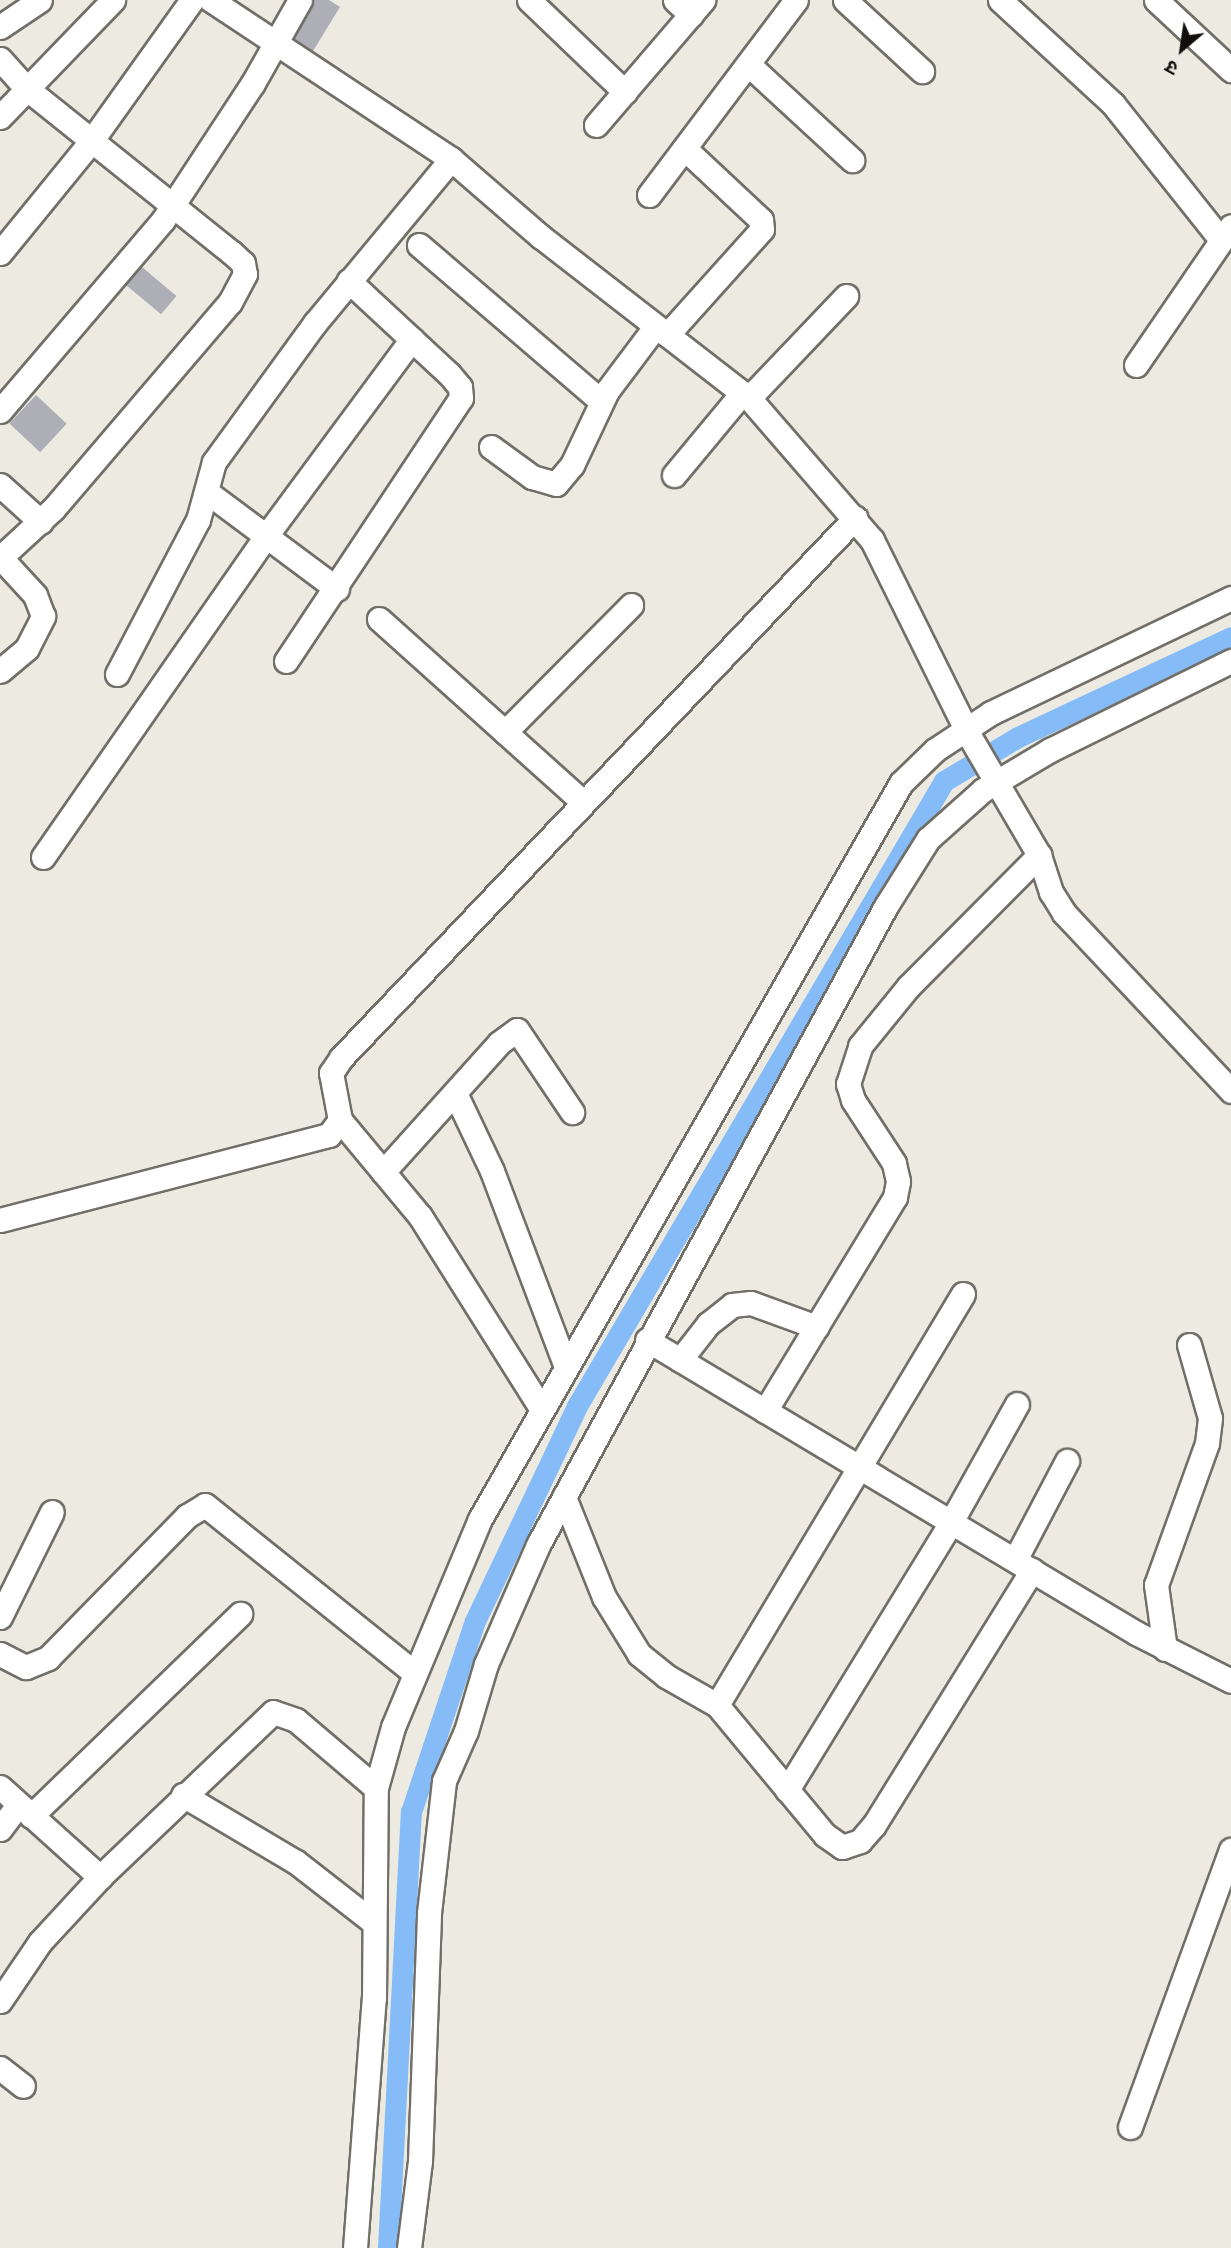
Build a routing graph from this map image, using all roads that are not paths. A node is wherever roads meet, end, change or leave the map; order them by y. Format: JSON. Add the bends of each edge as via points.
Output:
{"nodes":[{"id":1,"x":40,"y":0,"type":"edge"},
{"id":2,"x":113,"y":0,"type":"edge"},
{"id":3,"x":192,"y":0,"type":"edge"},
{"id":4,"x":211,"y":0,"type":"edge"},
{"id":5,"x":300,"y":0,"type":"edge"},
{"id":6,"x":529,"y":0,"type":"edge"},
{"id":7,"x":796,"y":0,"type":"edge"},
{"id":8,"x":845,"y":0,"type":"edge"},
{"id":9,"x":1000,"y":0,"type":"edge"},
{"id":10,"x":1156,"y":0,"type":"edge"},
{"id":11,"x":690,"y":5,"type":"edge"},
{"id":12,"x":0,"y":27,"type":"edge"},
{"id":13,"x":275,"y":45,"type":"junction"},
{"id":14,"x":0,"y":59,"type":"edge"},
{"id":15,"x":748,"y":64,"type":"junction"},
{"id":16,"x":1231,"y":70,"type":"edge"},
{"id":17,"x":922,"y":71,"type":"dead end"},
{"id":18,"x":26,"y":88,"type":"junction"},
{"id":19,"x":625,"y":92,"type":"junction"},
{"id":20,"x":0,"y":117,"type":"edge"},
{"id":21,"x":596,"y":125,"type":"dead end"},
{"id":22,"x":92,"y":140,"type":"junction"},
{"id":23,"x":684,"y":148,"type":"junction"},
{"id":24,"x":451,"y":159,"type":"junction"},
{"id":25,"x":852,"y":160,"type":"dead end"},
{"id":26,"x":649,"y":195,"type":"dead end"},
{"id":27,"x":173,"y":205,"type":"junction"},
{"id":28,"x":1228,"y":230,"type":"edge"},
{"id":29,"x":419,"y":245,"type":"dead end"},
{"id":30,"x":0,"y":253,"type":"edge"},
{"id":31,"x":349,"y":281,"type":"junction"},
{"id":32,"x":846,"y":296,"type":"dead end"},
{"id":33,"x":661,"y":331,"type":"junction"},
{"id":34,"x":412,"y":340,"type":"junction"},
{"id":35,"x":1136,"y":365,"type":"dead end"},
{"id":36,"x":745,"y":395,"type":"junction"},
{"id":37,"x":601,"y":401,"type":"junction"},
{"id":38,"x":0,"y":411,"type":"edge"},
{"id":39,"x":491,"y":446,"type":"dead end"},
{"id":40,"x":674,"y":475,"type":"dead end"},
{"id":41,"x":0,"y":485,"type":"edge"},
{"id":42,"x":207,"y":492,"type":"junction"},
{"id":43,"x":855,"y":518,"type":"junction"},
{"id":44,"x":41,"y":522,"type":"junction"},
{"id":45,"x":267,"y":536,"type":"junction"},
{"id":46,"x":0,"y":557,"type":"edge"},
{"id":47,"x":337,"y":589,"type":"junction"},
{"id":48,"x":1231,"y":598,"type":"edge"},
{"id":49,"x":631,"y":605,"type":"dead end"},
{"id":50,"x":379,"y":619,"type":"dead end"},
{"id":51,"x":286,"y":661,"type":"dead end"},
{"id":52,"x":1231,"y":661,"type":"edge"},
{"id":53,"x":0,"y":671,"type":"edge"},
{"id":54,"x":117,"y":674,"type":"dead end"},
{"id":55,"x":505,"y":732,"type":"junction"},
{"id":56,"x":968,"y":733,"type":"junction"},
{"id":57,"x":994,"y":777,"type":"junction"},
{"id":58,"x":583,"y":802,"type":"junction"},
{"id":59,"x":1040,"y":855,"type":"junction"},
{"id":60,"x":43,"y":857,"type":"dead end"},
{"id":61,"x":1231,"y":1091,"type":"edge"},
{"id":62,"x":455,"y":1093,"type":"junction"},
{"id":63,"x":572,"y":1112,"type":"dead end"},
{"id":64,"x":340,"y":1120,"type":"junction"},
{"id":65,"x":383,"y":1172,"type":"junction"},
{"id":66,"x":0,"y":1220,"type":"edge"},
{"id":67,"x":963,"y":1294,"type":"dead end"},
{"id":68,"x":817,"y":1327,"type":"junction"},
{"id":69,"x":648,"y":1340,"type":"junction"},
{"id":70,"x":1189,"y":1345,"type":"dead end"},
{"id":71,"x":680,"y":1360,"type":"junction"},
{"id":72,"x":565,"y":1364,"type":"junction"},
{"id":73,"x":1017,"y":1404,"type":"dead end"},
{"id":74,"x":541,"y":1408,"type":"junction"},
{"id":75,"x":765,"y":1411,"type":"junction"},
{"id":76,"x":1221,"y":1420,"type":"edge"},
{"id":77,"x":1067,"y":1461,"type":"dead end"},
{"id":78,"x":861,"y":1469,"type":"junction"},
{"id":79,"x":564,"y":1497,"type":"junction"},
{"id":80,"x":52,"y":1512,"type":"dead end"},
{"id":81,"x":951,"y":1522,"type":"junction"},
{"id":82,"x":1023,"y":1565,"type":"junction"},
{"id":83,"x":240,"y":1614,"type":"dead end"},
{"id":84,"x":0,"y":1617,"type":"edge"},
{"id":85,"x":1166,"y":1649,"type":"junction"},
{"id":86,"x":0,"y":1654,"type":"edge"},
{"id":87,"x":415,"y":1673,"type":"junction"},
{"id":88,"x":1231,"y":1681,"type":"edge"},
{"id":89,"x":717,"y":1705,"type":"junction"},
{"id":90,"x":0,"y":1787,"type":"edge"},
{"id":91,"x":376,"y":1788,"type":"junction"},
{"id":92,"x":787,"y":1790,"type":"junction"},
{"id":93,"x":183,"y":1795,"type":"junction"},
{"id":94,"x":25,"y":1810,"type":"junction"},
{"id":95,"x":0,"y":1829,"type":"edge"},
{"id":96,"x":1231,"y":1850,"type":"edge"},
{"id":97,"x":100,"y":1877,"type":"junction"},
{"id":98,"x":373,"y":1922,"type":"junction"},
{"id":99,"x":0,"y":2001,"type":"edge"},
{"id":100,"x":0,"y":2067,"type":"edge"},
{"id":101,"x":23,"y":2086,"type":"dead end"},
{"id":102,"x":1130,"y":2127,"type":"dead end"},
{"id":103,"x":355,"y":2248,"type":"edge"},
{"id":104,"x":409,"y":2248,"type":"edge"}],
"edges":[{"from":1,"to":12,"type":"street"},
{"from":2,"to":18,"type":"street"},
{"from":3,"to":22,"type":"street"},
{"from":4,"to":13,"type":"street"},
{"from":5,"to":13,"type":"street"},
{"from":6,"to":19,"type":"street"},
{"from":7,"to":15,"type":"street"},
{"from":8,"to":17,"type":"street"},
{"from":9,"to":28,"type":"street","via":[[1113,104]]},
{"from":10,"to":16,"type":"street"},
{"from":11,"to":19,"type":"street"},
{"from":13,"to":24,"type":"street"},
{"from":13,"to":27,"type":"street"},
{"from":14,"to":18,"type":"street"},
{"from":15,"to":23,"type":"street"},
{"from":15,"to":25,"type":"street"},
{"from":18,"to":20,"type":"street"},
{"from":18,"to":22,"type":"street"},
{"from":19,"to":21,"type":"street"},
{"from":22,"to":27,"type":"street"},
{"from":22,"to":30,"type":"street"},
{"from":23,"to":26,"type":"street"},
{"from":23,"to":33,"type":"street","via":[[761,220],[762,229]]},
{"from":24,"to":31,"type":"street"},
{"from":24,"to":33,"type":"street"},
{"from":27,"to":38,"type":"street","via":[[144,245]]},
{"from":27,"to":44,"type":"street","via":[[243,264],[242,285]]},
{"from":28,"to":35,"type":"street"},
{"from":29,"to":37,"type":"street"},
{"from":31,"to":34,"type":"street"},
{"from":31,"to":42,"type":"street","via":[[214,462]]},
{"from":32,"to":36,"type":"street"},
{"from":33,"to":36,"type":"street"},
{"from":33,"to":37,"type":"street"},
{"from":34,"to":45,"type":"street"},
{"from":34,"to":47,"type":"street","via":[[460,387],[461,398]]},
{"from":36,"to":40,"type":"street"},
{"from":36,"to":43,"type":"street"},
{"from":37,"to":39,"type":"street","via":[[572,465],[556,484],[532,477]]},
{"from":41,"to":44,"type":"street"},
{"from":42,"to":45,"type":"street"},
{"from":42,"to":54,"type":"street","via":[[198,520]]},
{"from":43,"to":56,"type":"street","via":[[898,587]]},
{"from":43,"to":58,"type":"street"},
{"from":44,"to":46,"type":"street"},
{"from":45,"to":47,"type":"street"},
{"from":45,"to":60,"type":"street"},
{"from":46,"to":53,"type":"street","via":[[35,595],[43,616],[27,648]]},
{"from":47,"to":51,"type":"street"},
{"from":48,"to":56,"type":"street","via":[[990,713]]},
{"from":49,"to":55,"type":"street"},
{"from":50,"to":55,"type":"street"},
{"from":52,"to":57,"type":"street"},
{"from":55,"to":58,"type":"street"},
{"from":56,"to":57,"type":"street"},
{"from":56,"to":72,"type":"street","via":[[913,769],[880,814]]},
{"from":57,"to":59,"type":"street"},
{"from":57,"to":69,"type":"street","via":[[945,819],[914,859]]},
{"from":58,"to":64,"type":"street","via":[[341,1058],[329,1084]]},
{"from":59,"to":61,"type":"street","via":[[1063,913]]},
{"from":59,"to":68,"type":"street","via":[[909,986],[860,1046],[851,1064],[848,1084],[853,1100],[894,1163],[898,1181],[895,1197]]},
{"from":62,"to":63,"type":"street","via":[[499,1043],[517,1030]]},
{"from":62,"to":65,"type":"street"},
{"from":62,"to":72,"type":"street","via":[[492,1171]]},
{"from":64,"to":65,"type":"street"},
{"from":64,"to":66,"type":"street","via":[[329,1135]]},
{"from":65,"to":74,"type":"street","via":[[420,1216]]},
{"from":67,"to":78,"type":"street"},
{"from":68,"to":71,"type":"street","via":[[751,1303],[733,1305],[708,1324]]},
{"from":68,"to":75,"type":"street"},
{"from":69,"to":71,"type":"street"},
{"from":69,"to":79,"type":"street"},
{"from":70,"to":76,"type":"street"},
{"from":71,"to":75,"type":"street"},
{"from":72,"to":74,"type":"street"},
{"from":73,"to":81,"type":"street"},
{"from":74,"to":87,"type":"street","via":[[480,1519]]},
{"from":75,"to":78,"type":"street"},
{"from":76,"to":85,"type":"street","via":[[1156,1585]]},
{"from":77,"to":82,"type":"street"},
{"from":78,"to":81,"type":"street"},
{"from":78,"to":89,"type":"street"},
{"from":79,"to":89,"type":"street","via":[[604,1597],[639,1654],[666,1676]]},
{"from":79,"to":104,"type":"street","via":[[486,1664],[467,1731],[444,1781],[429,1913],[420,2161]]},
{"from":80,"to":84,"type":"street"},
{"from":81,"to":82,"type":"street"},
{"from":81,"to":92,"type":"street"},
{"from":82,"to":85,"type":"street"},
{"from":82,"to":92,"type":"street","via":[[888,1803],[860,1841],[851,1846],[834,1844]]},
{"from":83,"to":94,"type":"street"},
{"from":85,"to":88,"type":"street"},
{"from":86,"to":87,"type":"street","via":[[26,1667],[48,1658],[187,1516],[205,1504]]},
{"from":87,"to":91,"type":"street"},
{"from":89,"to":92,"type":"street"},
{"from":90,"to":94,"type":"street"},
{"from":91,"to":93,"type":"street","via":[[296,1720],[273,1712]]},
{"from":91,"to":98,"type":"street"},
{"from":93,"to":97,"type":"street"},
{"from":93,"to":98,"type":"street","via":[[270,1844]]},
{"from":94,"to":95,"type":"street"},
{"from":94,"to":97,"type":"street"},
{"from":96,"to":102,"type":"street"},
{"from":97,"to":99,"type":"street","via":[[40,1942]]},
{"from":98,"to":103,"type":"street","via":[[374,1998]]},
{"from":100,"to":101,"type":"street"}]}
